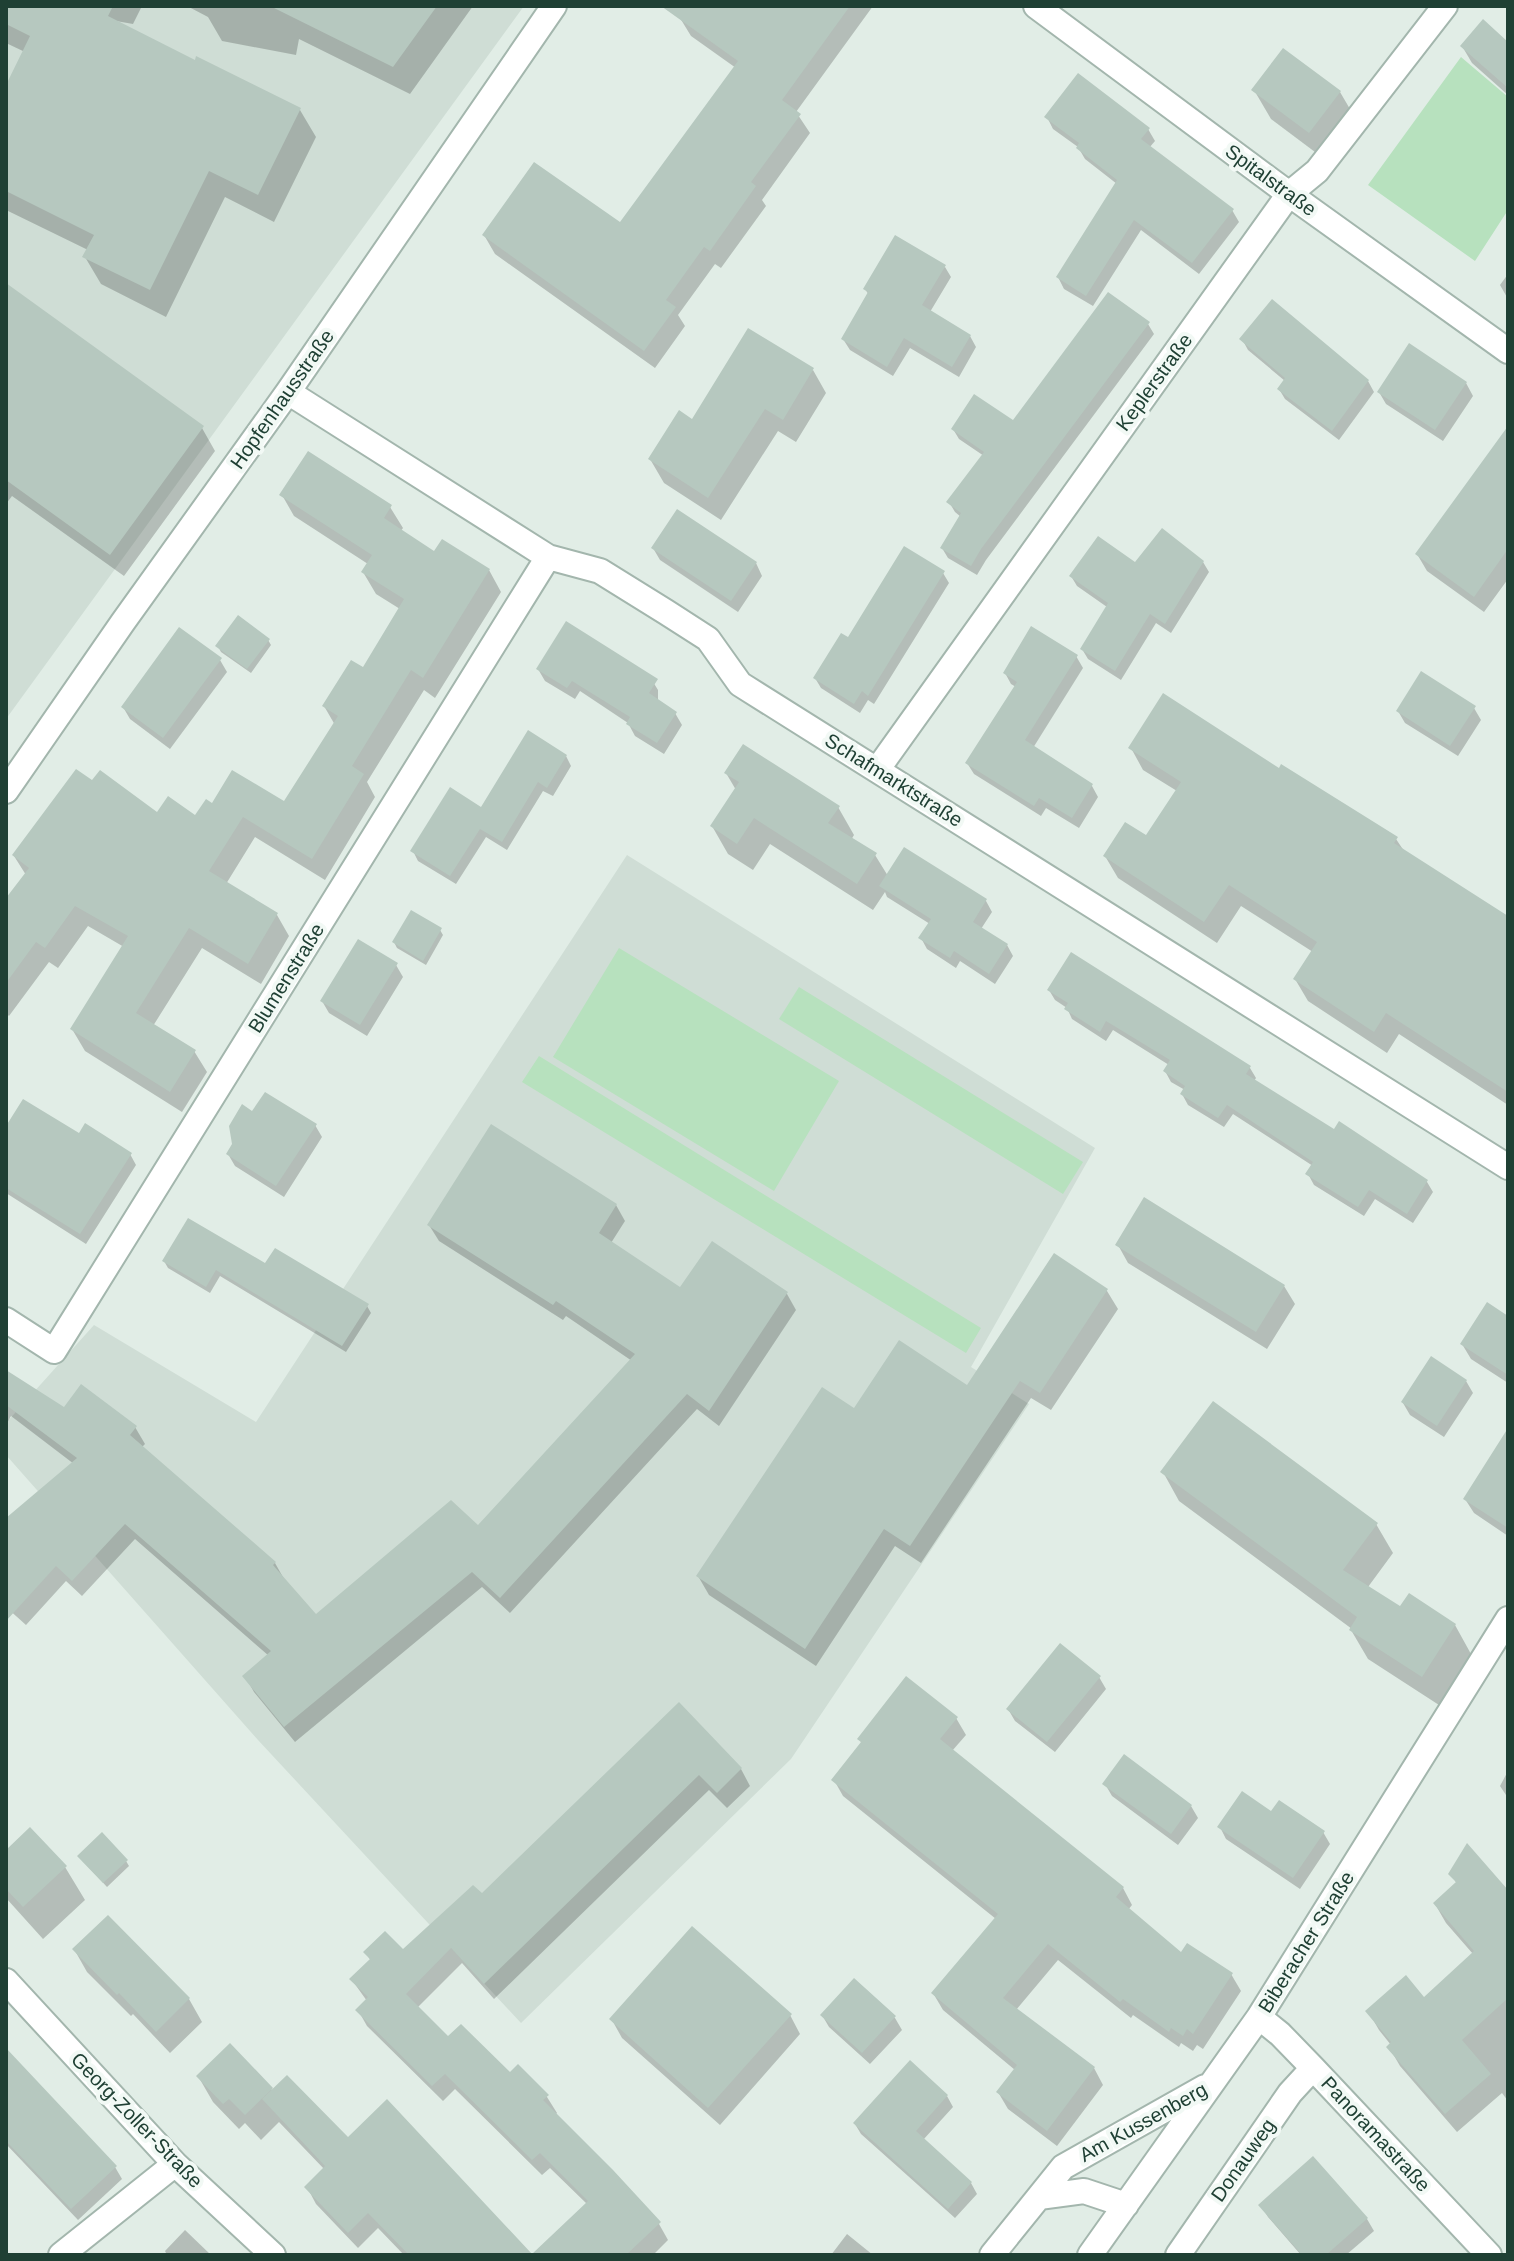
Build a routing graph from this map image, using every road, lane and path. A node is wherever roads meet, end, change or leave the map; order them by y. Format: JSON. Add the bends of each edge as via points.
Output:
{"nodes":[{"id":1,"x":554,"y":6,"type":"edge"},
{"id":2,"x":1036,"y":6,"type":"edge"},
{"id":3,"x":1445,"y":6,"type":"edge"},
{"id":4,"x":1289,"y":194,"type":"junction"},
{"id":5,"x":1508,"y":351,"type":"edge"},
{"id":6,"x":288,"y":392,"type":"junction"},
{"id":7,"x":548,"y":557,"type":"junction"},
{"id":8,"x":877,"y":770,"type":"junction"},
{"id":9,"x":6,"y":791,"type":"edge"},
{"id":10,"x":1508,"y":1167,"type":"edge"},
{"id":11,"x":6,"y":1320,"type":"edge"},
{"id":12,"x":1508,"y":1619,"type":"edge"},
{"id":13,"x":1499,"y":1651,"type":"edge"},
{"id":14,"x":6,"y":1981,"type":"edge"},
{"id":15,"x":1259,"y":2017,"type":"junction"},
{"id":16,"x":1313,"y":2068,"type":"junction"},
{"id":17,"x":1214,"y":2082,"type":"junction"},
{"id":18,"x":175,"y":2164,"type":"junction"},
{"id":19,"x":1039,"y":2197,"type":"junction"},
{"id":20,"x":1126,"y":2205,"type":"junction"},
{"id":21,"x":61,"y":2255,"type":"edge"},
{"id":22,"x":273,"y":2255,"type":"edge"},
{"id":23,"x":992,"y":2255,"type":"edge"},
{"id":24,"x":1090,"y":2255,"type":"edge"},
{"id":25,"x":1178,"y":2255,"type":"edge"},
{"id":26,"x":1489,"y":2255,"type":"edge"}],
"edges":[{"from":1,"to":6,"type":"street","name":"Hopfenhausstraße"},
{"from":2,"to":4,"type":"street","name":"Spitalstraße"},
{"from":3,"to":4,"type":"street","name":"Keplerstraße","via":[[1317,171]]},
{"from":4,"to":5,"type":"street","name":"Spitalstraße"},
{"from":4,"to":8,"type":"street","name":"Keplerstraße"},
{"from":6,"to":7,"type":"street","name":"Schafmarktstraße"},
{"from":6,"to":9,"type":"street","name":"Hopfenhausstraße"},
{"from":7,"to":8,"type":"street","name":"Schafmarktstraße","via":[[600,571],[708,639],[740,684]]},
{"from":7,"to":11,"type":"street","name":"Blumenstraße","via":[[54,1351]]},
{"from":8,"to":10,"type":"street","name":"Schafmarktstraße"},
{"from":12,"to":13,"type":"street","name":"Biberacher Straße"},
{"from":13,"to":15,"type":"street","name":"Biberacher Straße"},
{"from":14,"to":18,"type":"street","name":"Georg-Zoller-Straße"},
{"from":15,"to":16,"type":"street","name":"Panoramastraße"},
{"from":15,"to":17,"type":"street","name":"Biberacher Straße"},
{"from":16,"to":25,"type":"street","name":"Donauweg","via":[[1290,2093]]},
{"from":16,"to":26,"type":"street","name":"Panoramastraße"},
{"from":17,"to":19,"type":"street","name":"Am Kussenberg","via":[[1063,2167]]},
{"from":17,"to":20,"type":"street","name":"Biberacher Straße"},
{"from":18,"to":21,"type":"street"},
{"from":18,"to":22,"type":"street","name":"Georg-Zoller-Straße"},
{"from":19,"to":20,"type":"street","name":"Am Kussenberg","via":[[1084,2191]]},
{"from":19,"to":23,"type":"street","name":"Am Kussenberg"},
{"from":20,"to":24,"type":"street","name":"Biberacher Straße"}]}
